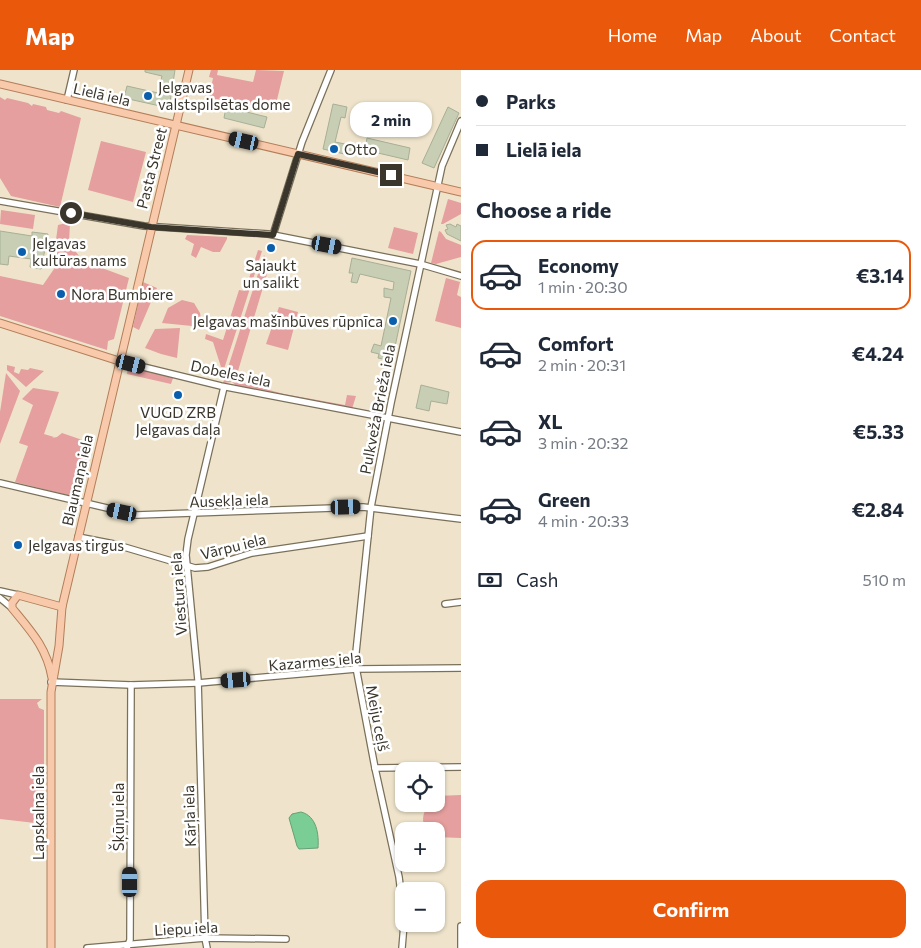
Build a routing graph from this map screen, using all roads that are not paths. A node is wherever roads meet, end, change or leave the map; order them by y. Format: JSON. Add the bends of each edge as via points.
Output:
{"nodes":[{"id":1,"x":74,"y":70,"type":"edge"},
{"id":2,"x":189,"y":70,"type":"edge"},
{"id":3,"x":331,"y":70,"type":"edge"},
{"id":4,"x":0,"y":84,"type":"edge"},
{"id":5,"x":67,"y":100,"type":"junction"},
{"id":6,"x":461,"y":121,"type":"edge"},
{"id":7,"x":176,"y":125,"type":"junction"},
{"id":8,"x":298,"y":154,"type":"junction"},
{"id":9,"x":437,"y":186,"type":"junction"},
{"id":10,"x":461,"y":192,"type":"edge"},
{"id":11,"x":0,"y":201,"type":"edge"},
{"id":12,"x":151,"y":227,"type":"junction"},
{"id":13,"x":273,"y":235,"type":"junction"},
{"id":14,"x":420,"y":264,"type":"junction"},
{"id":15,"x":461,"y":276,"type":"edge"},
{"id":16,"x":0,"y":323,"type":"edge"},
{"id":17,"x":119,"y":361,"type":"junction"},
{"id":18,"x":224,"y":387,"type":"junction"},
{"id":19,"x":388,"y":418,"type":"junction"},
{"id":20,"x":461,"y":432,"type":"edge"},
{"id":21,"x":0,"y":483,"type":"edge"},
{"id":22,"x":85,"y":504,"type":"junction"},
{"id":23,"x":371,"y":507,"type":"junction"},
{"id":24,"x":194,"y":514,"type":"junction"},
{"id":25,"x":461,"y":519,"type":"edge"},
{"id":26,"x":368,"y":536,"type":"junction"},
{"id":27,"x":78,"y":538,"type":"junction"},
{"id":28,"x":188,"y":567,"type":"junction"},
{"id":29,"x":0,"y":591,"type":"edge"},
{"id":30,"x":18,"y":595,"type":"junction"},
{"id":31,"x":0,"y":598,"type":"edge"},
{"id":32,"x":461,"y":602,"type":"edge"},
{"id":33,"x":445,"y":604,"type":"dead end"},
{"id":34,"x":62,"y":607,"type":"junction"},
{"id":35,"x":12,"y":608,"type":"junction"},
{"id":36,"x":461,"y":668,"type":"edge"},
{"id":37,"x":356,"y":669,"type":"junction"},
{"id":38,"x":52,"y":680,"type":"junction"},
{"id":39,"x":198,"y":683,"type":"junction"},
{"id":40,"x":131,"y":685,"type":"junction"},
{"id":41,"x":461,"y":767,"type":"edge"},
{"id":42,"x":375,"y":768,"type":"junction"},
{"id":43,"x":400,"y":882,"type":"edge"},
{"id":44,"x":461,"y":926,"type":"edge"},
{"id":45,"x":403,"y":932,"type":"edge"},
{"id":46,"x":205,"y":938,"type":"junction"},
{"id":47,"x":286,"y":939,"type":"dead end"},
{"id":48,"x":127,"y":946,"type":"edge"},
{"id":49,"x":51,"y":948,"type":"edge"},
{"id":50,"x":87,"y":948,"type":"edge"},
{"id":51,"x":207,"y":948,"type":"edge"},
{"id":52,"x":402,"y":948,"type":"edge"},
{"id":53,"x":461,"y":948,"type":"edge"}],
"edges":[{"from":1,"to":5,"type":"street"},
{"from":2,"to":7,"type":"main road","name":"Pasta Street"},
{"from":3,"to":8,"type":"street"},
{"from":4,"to":5,"type":"main road","name":"Lielā iela"},
{"from":5,"to":7,"type":"main road","name":"Lielā iela"},
{"from":6,"to":9,"type":"street","name":"Pulkveža Brieža iela"},
{"from":7,"to":8,"type":"main road","name":"Lielā iela"},
{"from":7,"to":12,"type":"main road","name":"Pasta Street"},
{"from":8,"to":9,"type":"main road","name":"Lielā iela"},
{"from":8,"to":13,"type":"street"},
{"from":9,"to":10,"type":"main road","name":"Lielā iela"},
{"from":9,"to":14,"type":"street","name":"Pulkveža Brieža iela"},
{"from":11,"to":12,"type":"street"},
{"from":12,"to":13,"type":"street"},
{"from":12,"to":17,"type":"main road","name":"Pasta Street"},
{"from":13,"to":14,"type":"street"},
{"from":14,"to":15,"type":"street"},
{"from":14,"to":19,"type":"street","name":"Pulkveža Brieža iela"},
{"from":16,"to":17,"type":"main road","name":"Dobeles iela"},
{"from":17,"to":18,"type":"street","name":"Dobeles iela"},
{"from":17,"to":22,"type":"main road","name":"Blaumaņa iela"},
{"from":18,"to":19,"type":"street","name":"Dobeles iela"},
{"from":18,"to":24,"type":"street","name":"Viestura iela"},
{"from":19,"to":20,"type":"street","name":"Dobeles iela"},
{"from":19,"to":23,"type":"street","name":"Pulkveža Brieža iela"},
{"from":21,"to":22,"type":"street","name":"Ausekļa iela"},
{"from":22,"to":24,"type":"street","name":"Ausekļa iela","via":[[137,515]]},
{"from":22,"to":27,"type":"main road","name":"Blaumaņa iela"},
{"from":23,"to":24,"type":"street","name":"Ausekļa iela"},
{"from":23,"to":25,"type":"street","name":"Ausekļa iela"},
{"from":23,"to":26,"type":"street","name":"Pulkveža Brieža iela"},
{"from":24,"to":28,"type":"street","name":"Viestura iela","via":[[186,555]]},
{"from":26,"to":28,"type":"street","name":"Vārpu iela","via":[[252,553],[208,567]]},
{"from":26,"to":37,"type":"street","name":"Pulkveža Brieža iela"},
{"from":27,"to":28,"type":"street","name":"Vārpu iela","via":[[114,544]]},
{"from":27,"to":34,"type":"main road","name":"Blaumaņa iela"},
{"from":28,"to":39,"type":"street","name":"Viestura iela"},
{"from":29,"to":30,"type":"street"},
{"from":30,"to":34,"type":"main road"},
{"from":30,"to":35,"type":"main road"},
{"from":31,"to":35,"type":"street","name":"Lapskalna iela"},
{"from":32,"to":33,"type":"street"},
{"from":34,"to":38,"type":"main road","name":"Lapskalna iela"},
{"from":35,"to":38,"type":"main road","name":"Lapskalna iela","via":[[44,650]]},
{"from":36,"to":37,"type":"street","name":"Kazarmes iela"},
{"from":37,"to":39,"type":"street","name":"Kazarmes iela"},
{"from":37,"to":42,"type":"street","name":"Meiju ceļš"},
{"from":38,"to":40,"type":"street","name":"Kazarmes iela"},
{"from":38,"to":49,"type":"main road","name":"Lapskalna iela"},
{"from":39,"to":40,"type":"street","name":"Kazarmes iela"},
{"from":39,"to":46,"type":"street","name":"Kārļa iela"},
{"from":40,"to":48,"type":"street","name":"Šķūņu iela","via":[[130,940]]},
{"from":41,"to":42,"type":"street"},
{"from":42,"to":43,"type":"street","name":"Meiju ceļš"},
{"from":44,"to":53,"type":"street"},
{"from":45,"to":52,"type":"street"},
{"from":46,"to":47,"type":"street","name":"Liepu iela"},
{"from":46,"to":48,"type":"street","name":"Liepu iela"},
{"from":46,"to":51,"type":"street","name":"Kārļa iela"},
{"from":48,"to":50,"type":"street","name":"Liepu iela"}]}
